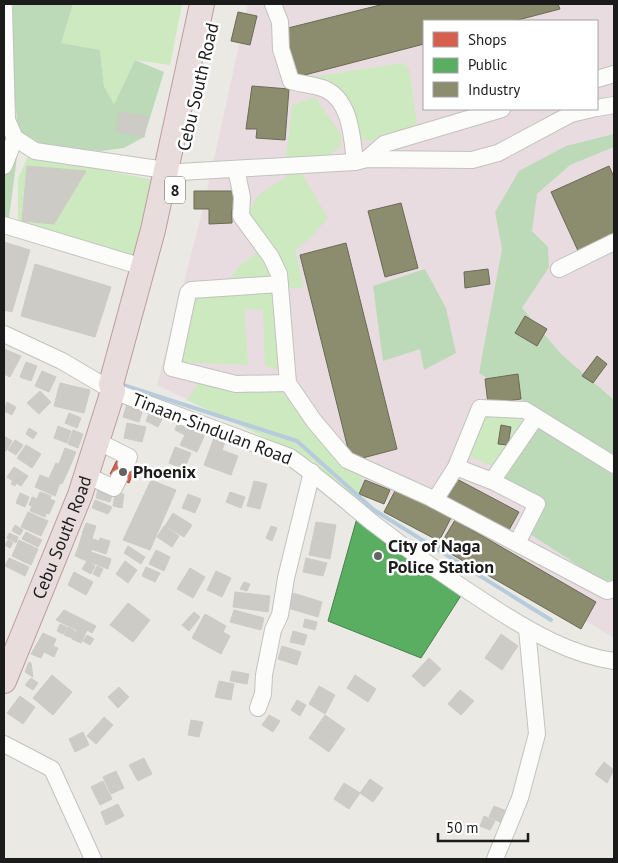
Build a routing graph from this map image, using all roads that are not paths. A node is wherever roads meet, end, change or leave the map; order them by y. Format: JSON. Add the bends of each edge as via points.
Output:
{"nodes":[{"id":1,"x":202,"y":4,"type":"edge"},
{"id":2,"x":217,"y":4,"type":"edge"},
{"id":3,"x":273,"y":4,"type":"edge"},
{"id":4,"x":4,"y":8,"type":"edge"},
{"id":5,"x":614,"y":74,"type":"edge"},
{"id":6,"x":598,"y":80,"type":"edge"},
{"id":7,"x":614,"y":106,"type":"edge"},
{"id":8,"x":598,"y":108,"type":"edge"},
{"id":9,"x":499,"y":110,"type":"edge"},
{"id":10,"x":588,"y":110,"type":"edge"},
{"id":11,"x":16,"y":138,"type":"junction"},
{"id":12,"x":361,"y":161,"type":"junction"},
{"id":13,"x":4,"y":166,"type":"edge"},
{"id":14,"x":236,"y":169,"type":"junction"},
{"id":15,"x":173,"y":171,"type":"junction"},
{"id":16,"x":4,"y":225,"type":"edge"},
{"id":17,"x":614,"y":242,"type":"edge"},
{"id":18,"x":143,"y":267,"type":"junction"},
{"id":19,"x":559,"y":269,"type":"dead end"},
{"id":20,"x":280,"y":284,"type":"junction"},
{"id":21,"x":4,"y":334,"type":"edge"},
{"id":22,"x":117,"y":381,"type":"junction"},
{"id":23,"x":288,"y":383,"type":"junction"},
{"id":24,"x":536,"y":417,"type":"junction"},
{"id":25,"x":97,"y":441,"type":"junction"},
{"id":26,"x":614,"y":465,"type":"edge"},
{"id":27,"x":456,"y":466,"type":"junction"},
{"id":28,"x":312,"y":472,"type":"junction"},
{"id":29,"x":86,"y":475,"type":"junction"},
{"id":30,"x":492,"y":481,"type":"junction"},
{"id":31,"x":435,"y":500,"type":"junction"},
{"id":32,"x":516,"y":543,"type":"junction"},
{"id":33,"x":614,"y":589,"type":"edge"},
{"id":34,"x":527,"y":629,"type":"junction"},
{"id":35,"x":614,"y":661,"type":"edge"},
{"id":36,"x":4,"y":681,"type":"edge"},
{"id":37,"x":258,"y":708,"type":"dead end"},
{"id":38,"x":4,"y":744,"type":"edge"},
{"id":39,"x":93,"y":859,"type":"edge"},
{"id":40,"x":495,"y":859,"type":"edge"}],
"edges":[{"from":1,"to":15,"type":"highway","name":"Cebu South Road","number":"8"},
{"from":2,"to":15,"type":"highway","name":"Cebu South Road","number":"8"},
{"from":3,"to":12,"type":"street","via":[[280,22],[281,49],[291,81],[326,89],[343,105]]},
{"from":4,"to":11,"type":"street","via":[[7,120]]},
{"from":5,"to":6,"type":"street"},
{"from":7,"to":8,"type":"street"},
{"from":9,"to":12,"type":"street","via":[[384,144]]},
{"from":10,"to":12,"type":"street","via":[[571,114],[498,153],[472,160]]},
{"from":11,"to":13,"type":"street"},
{"from":11,"to":15,"type":"street","via":[[34,151]]},
{"from":12,"to":14,"type":"street"},
{"from":14,"to":15,"type":"street"},
{"from":14,"to":20,"type":"street","via":[[242,197],[241,216],[271,257]]},
{"from":15,"to":18,"type":"highway","name":"Cebu South Road","number":"8"},
{"from":15,"to":22,"type":"highway","name":"Cebu South Road","number":"8","via":[[159,260]]},
{"from":16,"to":18,"type":"street"},
{"from":17,"to":19,"type":"street"},
{"from":18,"to":22,"type":"highway","name":"Cebu South Road","number":"8"},
{"from":20,"to":23,"type":"street"},
{"from":20,"to":23,"type":"street","via":[[191,290],[172,368],[236,384]]},
{"from":21,"to":22,"type":"street","name":"Tinaan-Sindulan Road","via":[[62,361]]},
{"from":22,"to":25,"type":"highway","name":"Cebu South Road","number":"8"},
{"from":22,"to":28,"type":"street","name":"Tinaan-Sindulan Road","via":[[290,457]]},
{"from":23,"to":31,"type":"street","via":[[347,460]]},
{"from":24,"to":26,"type":"street"},
{"from":24,"to":27,"type":"street","via":[[525,410],[480,408]]},
{"from":24,"to":30,"type":"street"},
{"from":25,"to":29,"type":"highway","name":"Cebu South Road","number":"8"},
{"from":25,"to":29,"type":"street","via":[[129,457],[114,488]]},
{"from":27,"to":30,"type":"street"},
{"from":27,"to":31,"type":"street"},
{"from":28,"to":34,"type":"street","name":"Tinaan-Sindulan Road","via":[[374,524]]},
{"from":28,"to":37,"type":"street","via":[[280,615],[273,630]]},
{"from":29,"to":36,"type":"highway","name":"Cebu South Road","number":"8"},
{"from":30,"to":32,"type":"street","via":[[537,504]]},
{"from":31,"to":32,"type":"street"},
{"from":32,"to":33,"type":"street","via":[[607,591]]},
{"from":34,"to":35,"type":"street","name":"Tinaan-Sindulan Road","via":[[589,657]]},
{"from":34,"to":40,"type":"street","via":[[537,734],[520,798]]},
{"from":38,"to":39,"type":"street","via":[[52,769]]}]}
